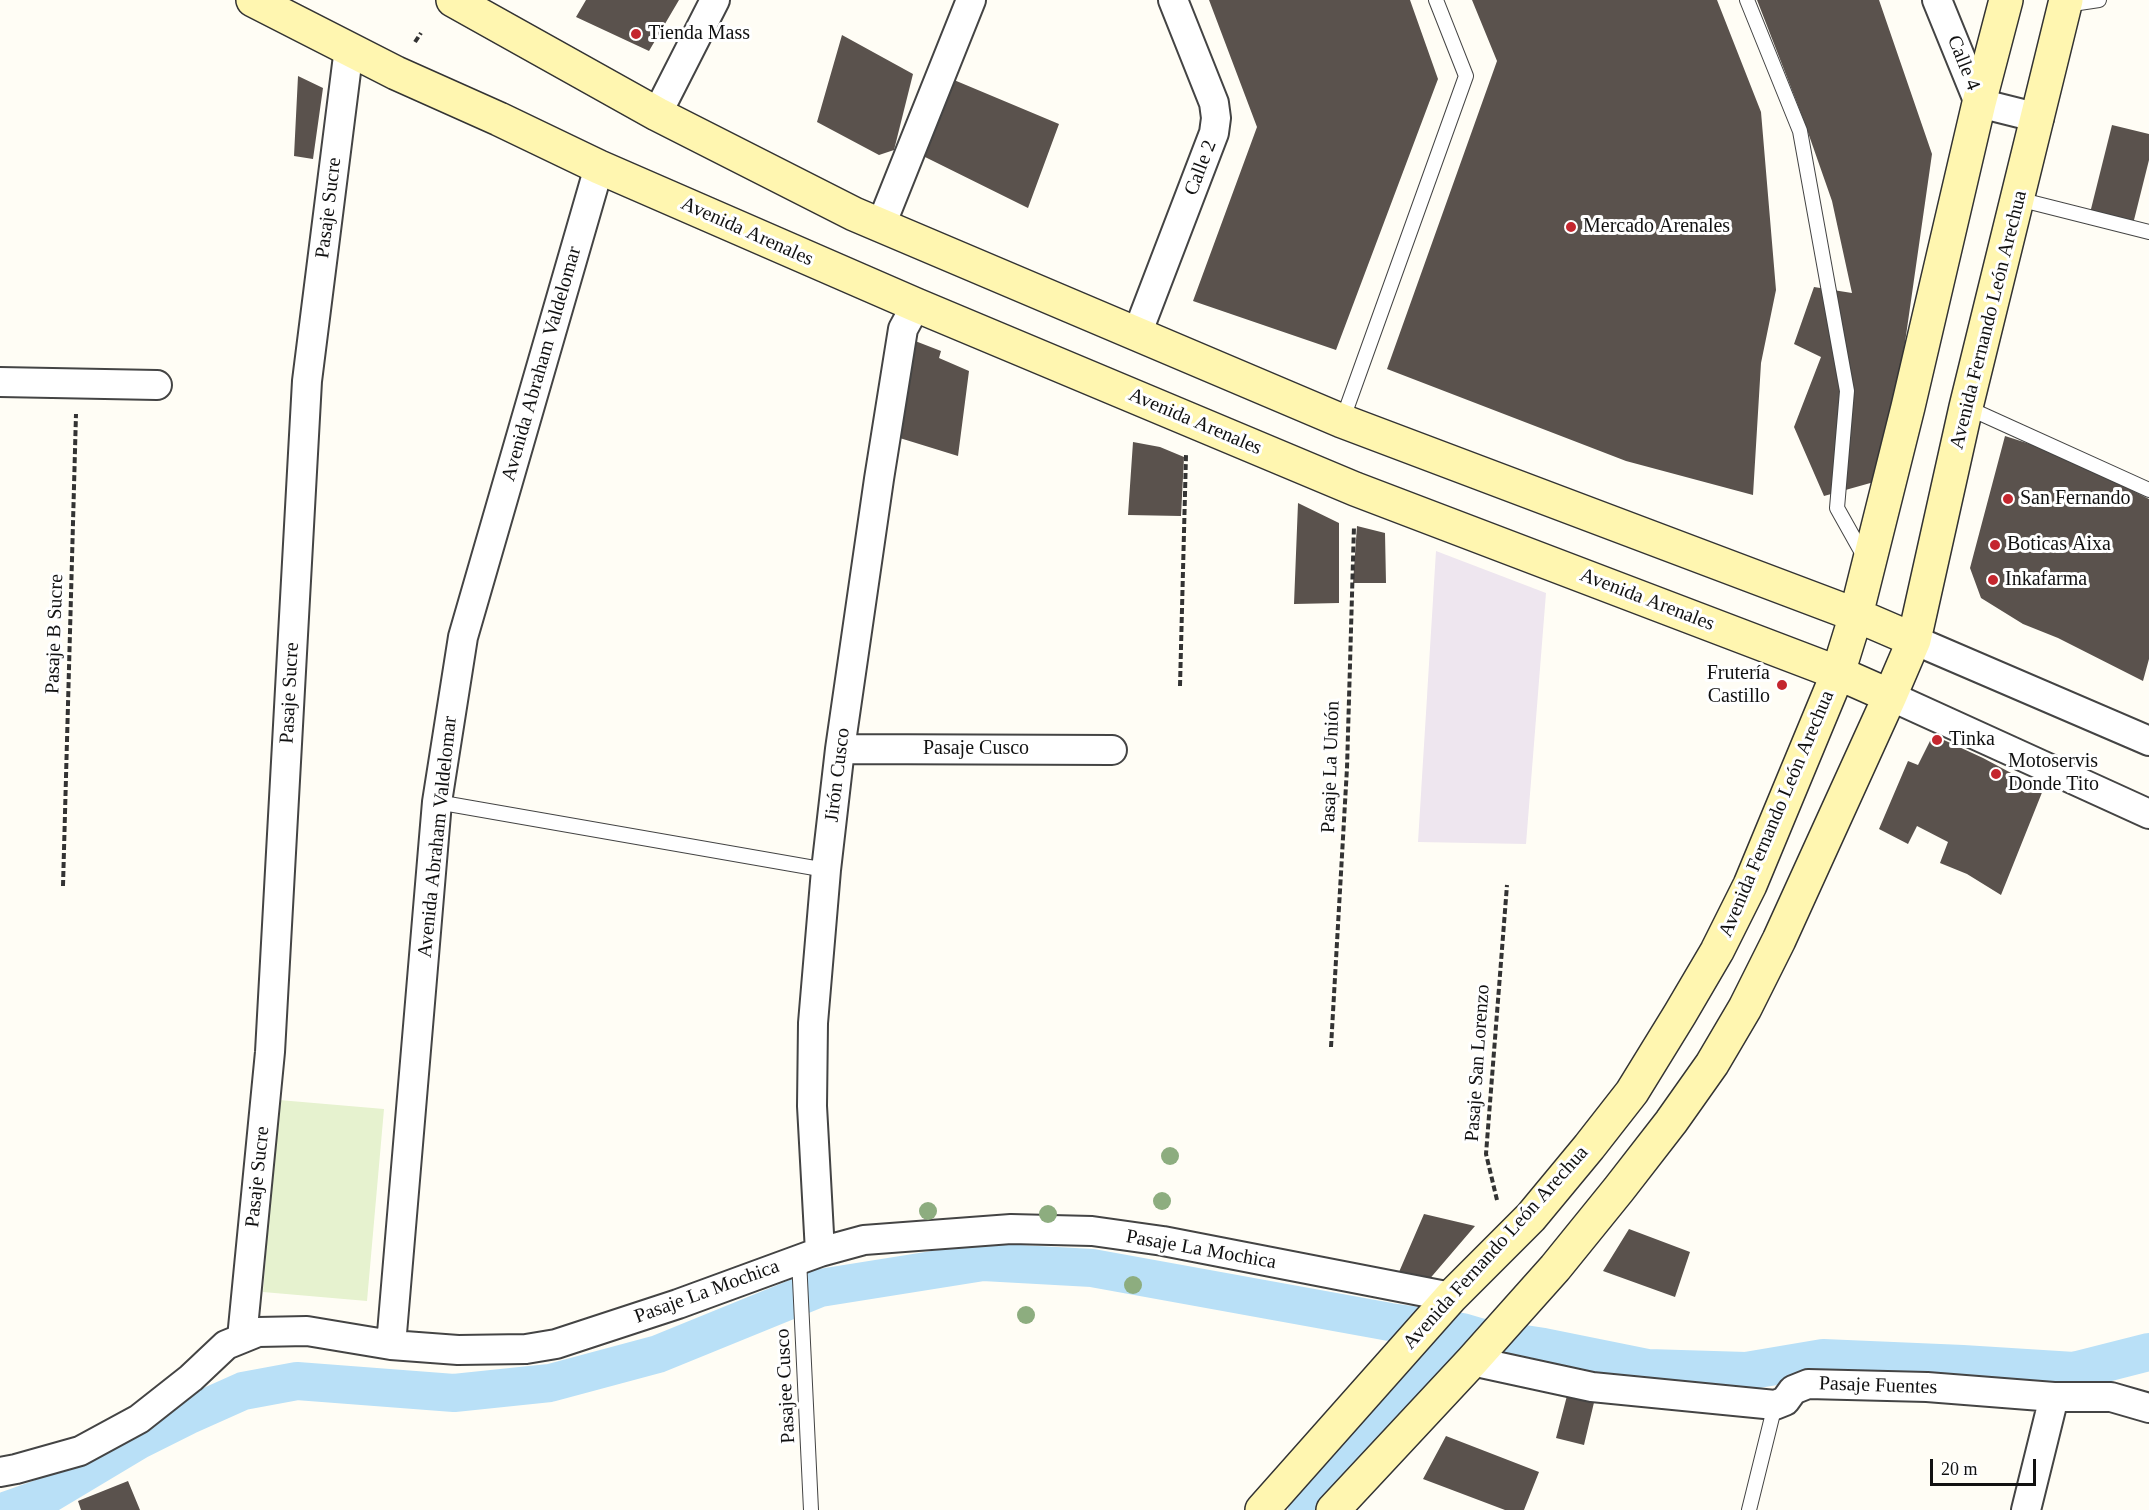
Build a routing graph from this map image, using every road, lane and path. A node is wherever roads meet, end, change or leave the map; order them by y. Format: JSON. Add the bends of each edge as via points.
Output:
{"nodes":[{"id":1,"x":453,"y":0,"type":"edge"},
{"id":2,"x":715,"y":0,"type":"edge"},
{"id":3,"x":971,"y":0,"type":"edge"},
{"id":4,"x":1173,"y":0,"type":"edge"},
{"id":5,"x":1436,"y":0,"type":"edge"},
{"id":6,"x":1747,"y":0,"type":"edge"},
{"id":7,"x":1936,"y":0,"type":"edge"},
{"id":8,"x":2006,"y":0,"type":"edge"},
{"id":9,"x":2099,"y":0,"type":"edge"},
{"id":10,"x":261,"y":1,"type":"edge"},
{"id":11,"x":2066,"y":3,"type":"edge"},
{"id":12,"x":349,"y":48,"type":"junction"},
{"id":13,"x":1979,"y":103,"type":"junction"},
{"id":14,"x":657,"y":114,"type":"junction"},
{"id":15,"x":2039,"y":118,"type":"junction"},
{"id":16,"x":599,"y":167,"type":"junction"},
{"id":17,"x":2018,"y":199,"type":"junction"},
{"id":18,"x":881,"y":225,"type":"junction"},
{"id":19,"x":2149,"y":232,"type":"edge"},
{"id":20,"x":916,"y":305,"type":"junction"},
{"id":21,"x":1137,"y":334,"type":"junction"},
{"id":22,"x":0,"y":382,"type":"edge"},
{"id":23,"x":77,"y":383,"type":"junction"},
{"id":24,"x":157,"y":385,"type":"dead end"},
{"id":25,"x":1966,"y":407,"type":"junction"},
{"id":26,"x":1187,"y":418,"type":"junction"},
{"id":27,"x":1342,"y":421,"type":"junction"},
{"id":28,"x":1355,"y":489,"type":"junction"},
{"id":29,"x":2149,"y":490,"type":"edge"},
{"id":30,"x":1869,"y":565,"type":"junction"},
{"id":31,"x":1856,"y":615,"type":"junction"},
{"id":32,"x":1914,"y":640,"type":"junction"},
{"id":33,"x":1838,"y":673,"type":"junction"},
{"id":34,"x":1180,"y":686,"type":"dead end"},
{"id":35,"x":1890,"y":696,"type":"junction"},
{"id":36,"x":2149,"y":741,"type":"edge"},
{"id":37,"x":840,"y":749,"type":"junction"},
{"id":38,"x":1112,"y":750,"type":"dead end"},
{"id":39,"x":437,"y":802,"type":"junction"},
{"id":40,"x":2149,"y":814,"type":"edge"},
{"id":41,"x":826,"y":870,"type":"junction"},
{"id":42,"x":1507,"y":885,"type":"dead end"},
{"id":43,"x":63,"y":886,"type":"dead end"},
{"id":44,"x":1331,"y":1047,"type":"dead end"},
{"id":45,"x":1506,"y":1242,"type":"junction"},
{"id":46,"x":810,"y":1255,"type":"junction"},
{"id":47,"x":1451,"y":1297,"type":"junction"},
{"id":48,"x":242,"y":1338,"type":"junction"},
{"id":49,"x":391,"y":1345,"type":"junction"},
{"id":50,"x":1472,"y":1361,"type":"junction"},
{"id":51,"x":2054,"y":1397,"type":"junction"},
{"id":52,"x":1775,"y":1405,"type":"junction"},
{"id":53,"x":2149,"y":1408,"type":"edge"},
{"id":54,"x":0,"y":1472,"type":"edge"},
{"id":55,"x":811,"y":1510,"type":"edge"},
{"id":56,"x":1262,"y":1510,"type":"edge"},
{"id":57,"x":1333,"y":1510,"type":"edge"},
{"id":58,"x":1749,"y":1510,"type":"edge"},
{"id":59,"x":2026,"y":1510,"type":"edge"}],
"edges":[{"from":1,"to":14,"type":"main road"},
{"from":2,"to":14,"type":"street"},
{"from":3,"to":18,"type":"street"},
{"from":4,"to":21,"type":"street","name":"Calle 2","via":[[1216,118],[1214,133]]},
{"from":5,"to":27,"type":"lane","via":[[1466,76]]},
{"from":6,"to":30,"type":"lane","via":[[1800,131],[1847,391],[1837,508]]},
{"from":7,"to":13,"type":"street","name":"Calle 4"},
{"from":8,"to":13,"type":"main road"},
{"from":9,"to":11,"type":"lane"},
{"from":10,"to":12,"type":"main road","name":"Avenida Arenales"},
{"from":11,"to":15,"type":"main road","name":"Avenida Fernando León Arechua"},
{"from":12,"to":16,"type":"main road","name":"Avenida Arenales"},
{"from":12,"to":48,"type":"street","name":"Pasaje Sucre","via":[[307,381],[270,1052]]},
{"from":13,"to":15,"type":"street","name":"Calle 4"},
{"from":13,"to":30,"type":"main road"},
{"from":14,"to":18,"type":"main road"},
{"from":15,"to":17,"type":"main road","name":"Avenida Fernando León Arechua"},
{"from":16,"to":20,"type":"main road","name":"Avenida Arenales"},
{"from":16,"to":39,"type":"street","name":"Avenida Abraham Valdelomar","via":[[464,637]]},
{"from":17,"to":19,"type":"lane"},
{"from":17,"to":25,"type":"main road","name":"Avenida Fernando León Arechua"},
{"from":18,"to":21,"type":"main road"},
{"from":20,"to":26,"type":"main road","name":"Avenida Arenales"},
{"from":20,"to":37,"type":"street","name":"Jirón Cusco","via":[[903,329],[899,348]]},
{"from":21,"to":27,"type":"main road"},
{"from":22,"to":23,"type":"street"},
{"from":23,"to":24,"type":"street"},
{"from":23,"to":43,"type":"path","name":"Pasaje B Sucre"},
{"from":25,"to":29,"type":"lane"},
{"from":25,"to":32,"type":"main road","name":"Avenida Fernando León Arechua"},
{"from":26,"to":28,"type":"main road","name":"Avenida Arenales"},
{"from":26,"to":34,"type":"path"},
{"from":27,"to":31,"type":"main road"},
{"from":28,"to":33,"type":"main road","name":"Avenida Arenales"},
{"from":28,"to":44,"type":"path","name":"Pasaje La Unión","via":[[1347,768]]},
{"from":30,"to":31,"type":"main road"},
{"from":31,"to":32,"type":"main road"},
{"from":31,"to":33,"type":"main road","name":"Avenida Fernando León Arechua"},
{"from":32,"to":35,"type":"main road","name":"Avenida Fernando León Arechua"},
{"from":32,"to":36,"type":"street"},
{"from":33,"to":35,"type":"main road","name":"Avenida Arenales"},
{"from":33,"to":45,"type":"main road","name":"Avenida Fernando León Arechua","via":[[1750,885],[1696,987],[1632,1092],[1531,1217]]},
{"from":35,"to":40,"type":"street","name":"Avenida Arenales"},
{"from":35,"to":50,"type":"main road","via":[[1779,940],[1712,1064],[1619,1189]]},
{"from":37,"to":38,"type":"street","name":"Pasaje Cusco"},
{"from":37,"to":41,"type":"street","name":"Jirón Cusco"},
{"from":39,"to":41,"type":"lane"},
{"from":39,"to":49,"type":"street","name":"Avenida Abraham Valdelomar"},
{"from":41,"to":46,"type":"street","name":"Jirón Cusco","via":[[813,1023]]},
{"from":42,"to":45,"type":"path","name":"Pasaje San Lorenzo","via":[[1486,1154]]},
{"from":45,"to":47,"type":"main road","name":"Avenida Fernando León Arechua"},
{"from":46,"to":47,"type":"street","name":"Pasaje La Mochica","via":[[864,1240],[1011,1229],[1092,1231]]},
{"from":46,"to":49,"type":"street","name":"Pasaje La Mochica","via":[[555,1344],[492,1350]]},
{"from":46,"to":55,"type":"lane","name":"Pasajee Cusco"},
{"from":47,"to":56,"type":"main road","name":"Avenida Fernando León Arechua"},
{"from":48,"to":49,"type":"street","name":"Pasaje La Mochica","via":[[258,1332],[307,1331]]},
{"from":48,"to":54,"type":"street","name":"Pasaje La Mochica","via":[[226,1345],[139,1419],[80,1451]]},
{"from":50,"to":52,"type":"street","via":[[1592,1387]]},
{"from":50,"to":57,"type":"main road"},
{"from":51,"to":52,"type":"street","name":"Pasaje Fuentes","via":[[1927,1387],[1808,1384]]},
{"from":51,"to":53,"type":"street","name":"Pasaje Fuentes","via":[[2110,1397]]},
{"from":51,"to":59,"type":"street"},
{"from":52,"to":58,"type":"lane"}]}
